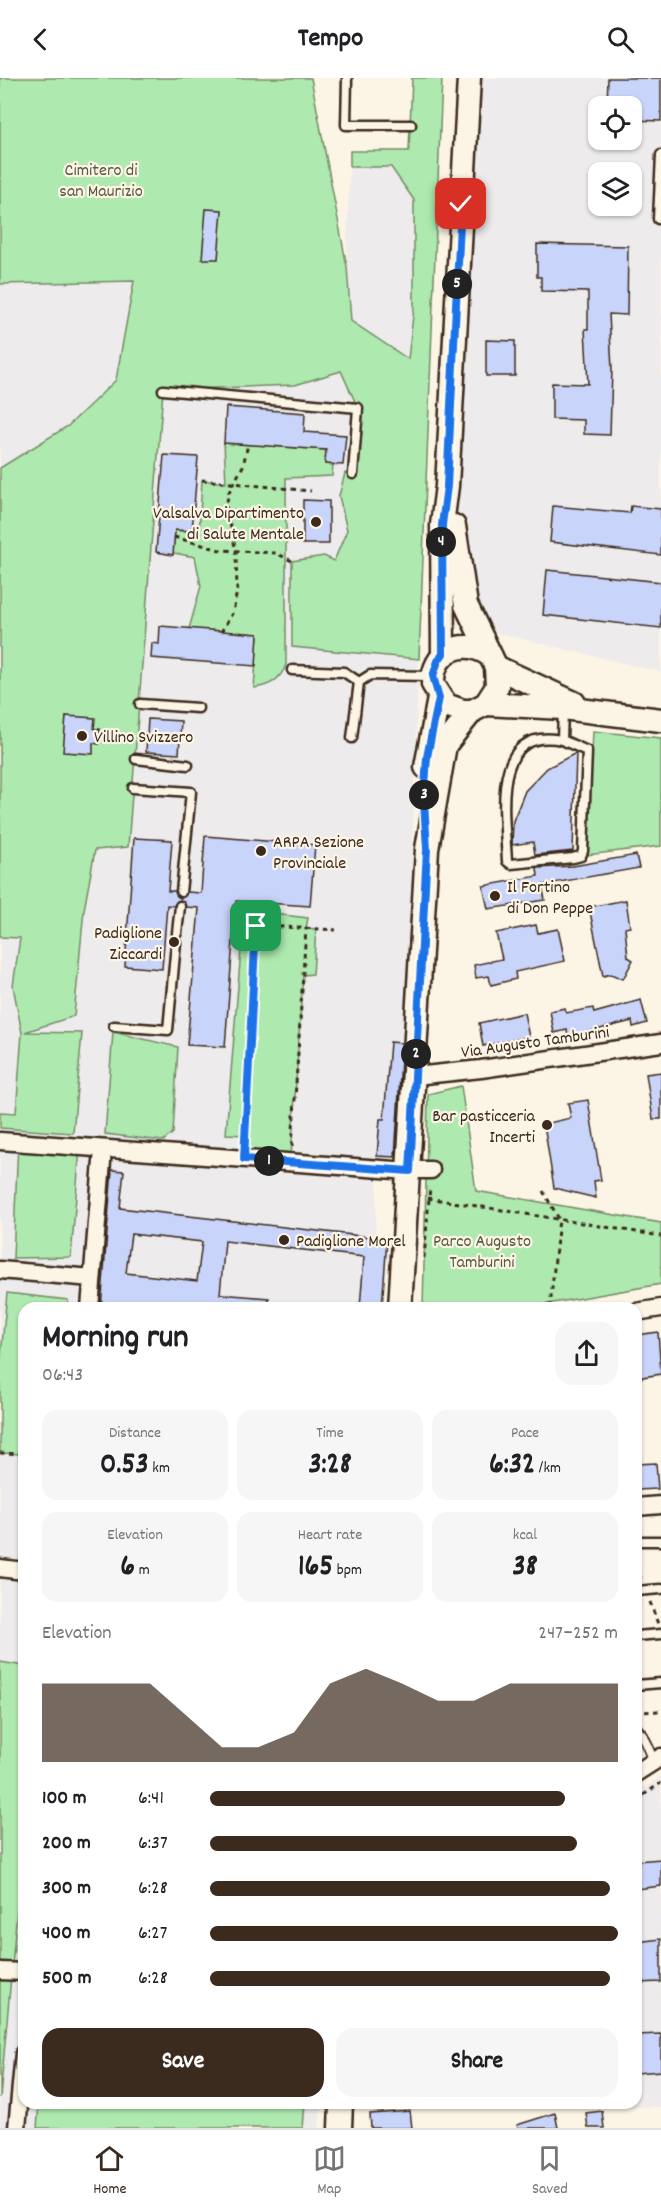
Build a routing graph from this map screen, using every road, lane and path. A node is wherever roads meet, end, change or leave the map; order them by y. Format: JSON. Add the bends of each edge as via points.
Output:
{"nodes":[{"id":1,"x":347,"y":78,"type":"edge"},
{"id":2,"x":469,"y":78,"type":"edge"},
{"id":3,"x":411,"y":125,"type":"dead end"},
{"id":4,"x":661,"y":155,"type":"edge"},
{"id":5,"x":658,"y":219,"type":"dead end"},
{"id":6,"x":163,"y":390,"type":"dead end"},
{"id":7,"x":248,"y":444,"type":"dead end"},
{"id":8,"x":353,"y":474,"type":"dead end"},
{"id":9,"x":202,"y":480,"type":"dead end"},
{"id":10,"x":233,"y":485,"type":"junction"},
{"id":11,"x":447,"y":486,"type":"junction"},
{"id":12,"x":311,"y":491,"type":"dead end"},
{"id":13,"x":174,"y":537,"type":"dead end"},
{"id":14,"x":236,"y":551,"type":"junction"},
{"id":15,"x":292,"y":561,"type":"dead end"},
{"id":16,"x":221,"y":632,"type":"dead end"},
{"id":17,"x":443,"y":654,"type":"junction"},
{"id":18,"x":492,"y":660,"type":"junction"},
{"id":19,"x":292,"y":670,"type":"dead end"},
{"id":20,"x":433,"y":676,"type":"junction"},
{"id":21,"x":359,"y":682,"type":"junction"},
{"id":22,"x":439,"y":698,"type":"junction"},
{"id":23,"x":140,"y":704,"type":"dead end"},
{"id":24,"x":479,"y":707,"type":"junction"},
{"id":25,"x":198,"y":708,"type":"dead end"},
{"id":26,"x":563,"y":708,"type":"junction"},
{"id":27,"x":592,"y":711,"type":"junction"},
{"id":28,"x":661,"y":720,"type":"edge"},
{"id":29,"x":352,"y":738,"type":"dead end"},
{"id":30,"x":562,"y":740,"type":"junction"},
{"id":31,"x":136,"y":759,"type":"dead end"},
{"id":32,"x":188,"y":765,"type":"dead end"},
{"id":33,"x":133,"y":788,"type":"dead end"},
{"id":34,"x":427,"y":849,"type":"junction"},
{"id":35,"x":181,"y":892,"type":"dead end"},
{"id":36,"x":180,"y":906,"type":"dead end"},
{"id":37,"x":234,"y":924,"type":"dead end"},
{"id":38,"x":256,"y":926,"type":"junction"},
{"id":39,"x":306,"y":928,"type":"junction"},
{"id":40,"x":336,"y":930,"type":"dead end"},
{"id":41,"x":177,"y":933,"type":"dead end"},
{"id":42,"x":176,"y":943,"type":"dead end"},
{"id":43,"x":114,"y":1026,"type":"dead end"},
{"id":44,"x":661,"y":1043,"type":"edge"},
{"id":45,"x":415,"y":1076,"type":"junction"},
{"id":46,"x":0,"y":1141,"type":"edge"},
{"id":47,"x":104,"y":1149,"type":"junction"},
{"id":48,"x":244,"y":1159,"type":"junction"},
{"id":49,"x":291,"y":1163,"type":"junction"},
{"id":50,"x":420,"y":1170,"type":"junction"},
{"id":51,"x":543,"y":1191,"type":"dead end"},
{"id":52,"x":419,"y":1197,"type":"junction"},
{"id":53,"x":559,"y":1218,"type":"junction"},
{"id":54,"x":661,"y":1236,"type":"edge"},
{"id":55,"x":424,"y":1264,"type":"dead end"},
{"id":56,"x":0,"y":1270,"type":"edge"},
{"id":57,"x":92,"y":1278,"type":"junction"},
{"id":58,"x":90,"y":1302,"type":"edge"},
{"id":59,"x":401,"y":1302,"type":"edge"},
{"id":60,"x":551,"y":1302,"type":"edge"},
{"id":61,"x":661,"y":1308,"type":"edge"},
{"id":62,"x":642,"y":1311,"type":"edge"},
{"id":63,"x":0,"y":1453,"type":"edge"},
{"id":64,"x":18,"y":1454,"type":"edge"},
{"id":65,"x":661,"y":1505,"type":"edge"},
{"id":66,"x":642,"y":1507,"type":"edge"},
{"id":67,"x":642,"y":1540,"type":"edge"},
{"id":68,"x":661,"y":1541,"type":"edge"},
{"id":69,"x":0,"y":1568,"type":"edge"},
{"id":70,"x":18,"y":1570,"type":"edge"},
{"id":71,"x":661,"y":1589,"type":"edge"},
{"id":72,"x":642,"y":1591,"type":"edge"},
{"id":73,"x":661,"y":1634,"type":"edge"},
{"id":74,"x":642,"y":1636,"type":"edge"},
{"id":75,"x":661,"y":1683,"type":"edge"},
{"id":76,"x":642,"y":1685,"type":"edge"},
{"id":77,"x":661,"y":1711,"type":"edge"},
{"id":78,"x":642,"y":1712,"type":"edge"},
{"id":79,"x":642,"y":1735,"type":"edge"},
{"id":80,"x":657,"y":1759,"type":"edge"},
{"id":81,"x":642,"y":1769,"type":"edge"},
{"id":82,"x":661,"y":1783,"type":"edge"},
{"id":83,"x":642,"y":1796,"type":"edge"},
{"id":84,"x":0,"y":1971,"type":"edge"},
{"id":85,"x":18,"y":1972,"type":"edge"},
{"id":86,"x":19,"y":2109,"type":"edge"},
{"id":87,"x":341,"y":2109,"type":"edge"},
{"id":88,"x":17,"y":2128,"type":"edge"},
{"id":89,"x":340,"y":2128,"type":"edge"}],
"edges":[{"from":1,"to":3,"type":"lane","via":[[346,125]]},
{"from":2,"to":11,"type":"main road"},
{"from":4,"to":5,"type":"lane"},
{"from":6,"to":8,"type":"lane","via":[[358,408]]},
{"from":7,"to":10,"type":"path"},
{"from":9,"to":10,"type":"path"},
{"from":10,"to":12,"type":"path"},
{"from":10,"to":14,"type":"path","via":[[226,506]]},
{"from":11,"to":17,"type":"main road","via":[[442,525]]},
{"from":11,"to":18,"type":"main road","via":[[461,586]]},
{"from":13,"to":14,"type":"path"},
{"from":14,"to":15,"type":"path","via":[[276,554]]},
{"from":14,"to":16,"type":"path","via":[[237,591],[233,612]]},
{"from":17,"to":18,"type":"main road","via":[[470,646]]},
{"from":17,"to":20,"type":"main road"},
{"from":18,"to":24,"type":"main road","via":[[497,687]]},
{"from":18,"to":27,"type":"main road"},
{"from":19,"to":21,"type":"lane","via":[[344,672]]},
{"from":20,"to":21,"type":"lane","via":[[370,675]]},
{"from":20,"to":22,"type":"main road"},
{"from":21,"to":29,"type":"lane"},
{"from":22,"to":24,"type":"main road","via":[[454,709]]},
{"from":22,"to":34,"type":"main road","via":[[427,757]]},
{"from":23,"to":25,"type":"lane"},
{"from":24,"to":26,"type":"main road"},
{"from":24,"to":34,"type":"main road","via":[[445,745]]},
{"from":26,"to":27,"type":"main road"},
{"from":26,"to":30,"type":"lane"},
{"from":27,"to":28,"type":"main road"},
{"from":30,"to":30,"type":"lane","via":[[587,751],[581,856],[511,864],[507,861],[505,808],[507,769],[513,754],[540,738]]},
{"from":31,"to":32,"type":"lane"},
{"from":33,"to":35,"type":"lane","via":[[190,792]]},
{"from":34,"to":45,"type":"main road"},
{"from":36,"to":41,"type":"lane"},
{"from":37,"to":38,"type":"path"},
{"from":38,"to":39,"type":"path"},
{"from":38,"to":48,"type":"path"},
{"from":39,"to":40,"type":"path"},
{"from":39,"to":49,"type":"path"},
{"from":42,"to":43,"type":"lane","via":[[168,1030]]},
{"from":44,"to":45,"type":"street","name":"Via Augusto Tamburini"},
{"from":45,"to":50,"type":"main road"},
{"from":46,"to":47,"type":"street"},
{"from":47,"to":48,"type":"street"},
{"from":47,"to":57,"type":"street"},
{"from":48,"to":49,"type":"street"},
{"from":49,"to":50,"type":"street"},
{"from":50,"to":52,"type":"main road"},
{"from":50,"to":52,"type":"path"},
{"from":51,"to":53,"type":"path"},
{"from":52,"to":53,"type":"path"},
{"from":52,"to":55,"type":"path"},
{"from":52,"to":59,"type":"main road"},
{"from":53,"to":54,"type":"path"},
{"from":53,"to":60,"type":"path"},
{"from":56,"to":57,"type":"street"},
{"from":57,"to":58,"type":"street"},
{"from":61,"to":62,"type":"street"},
{"from":63,"to":64,"type":"path"},
{"from":65,"to":66,"type":"street"},
{"from":67,"to":68,"type":"lane"},
{"from":69,"to":70,"type":"street"},
{"from":71,"to":72,"type":"lane"},
{"from":73,"to":74,"type":"lane"},
{"from":75,"to":76,"type":"lane"},
{"from":77,"to":78,"type":"path"},
{"from":79,"to":80,"type":"lane"},
{"from":80,"to":81,"type":"street"},
{"from":82,"to":83,"type":"path"},
{"from":84,"to":85,"type":"street"},
{"from":86,"to":88,"type":"street"},
{"from":87,"to":89,"type":"main road"}]}
